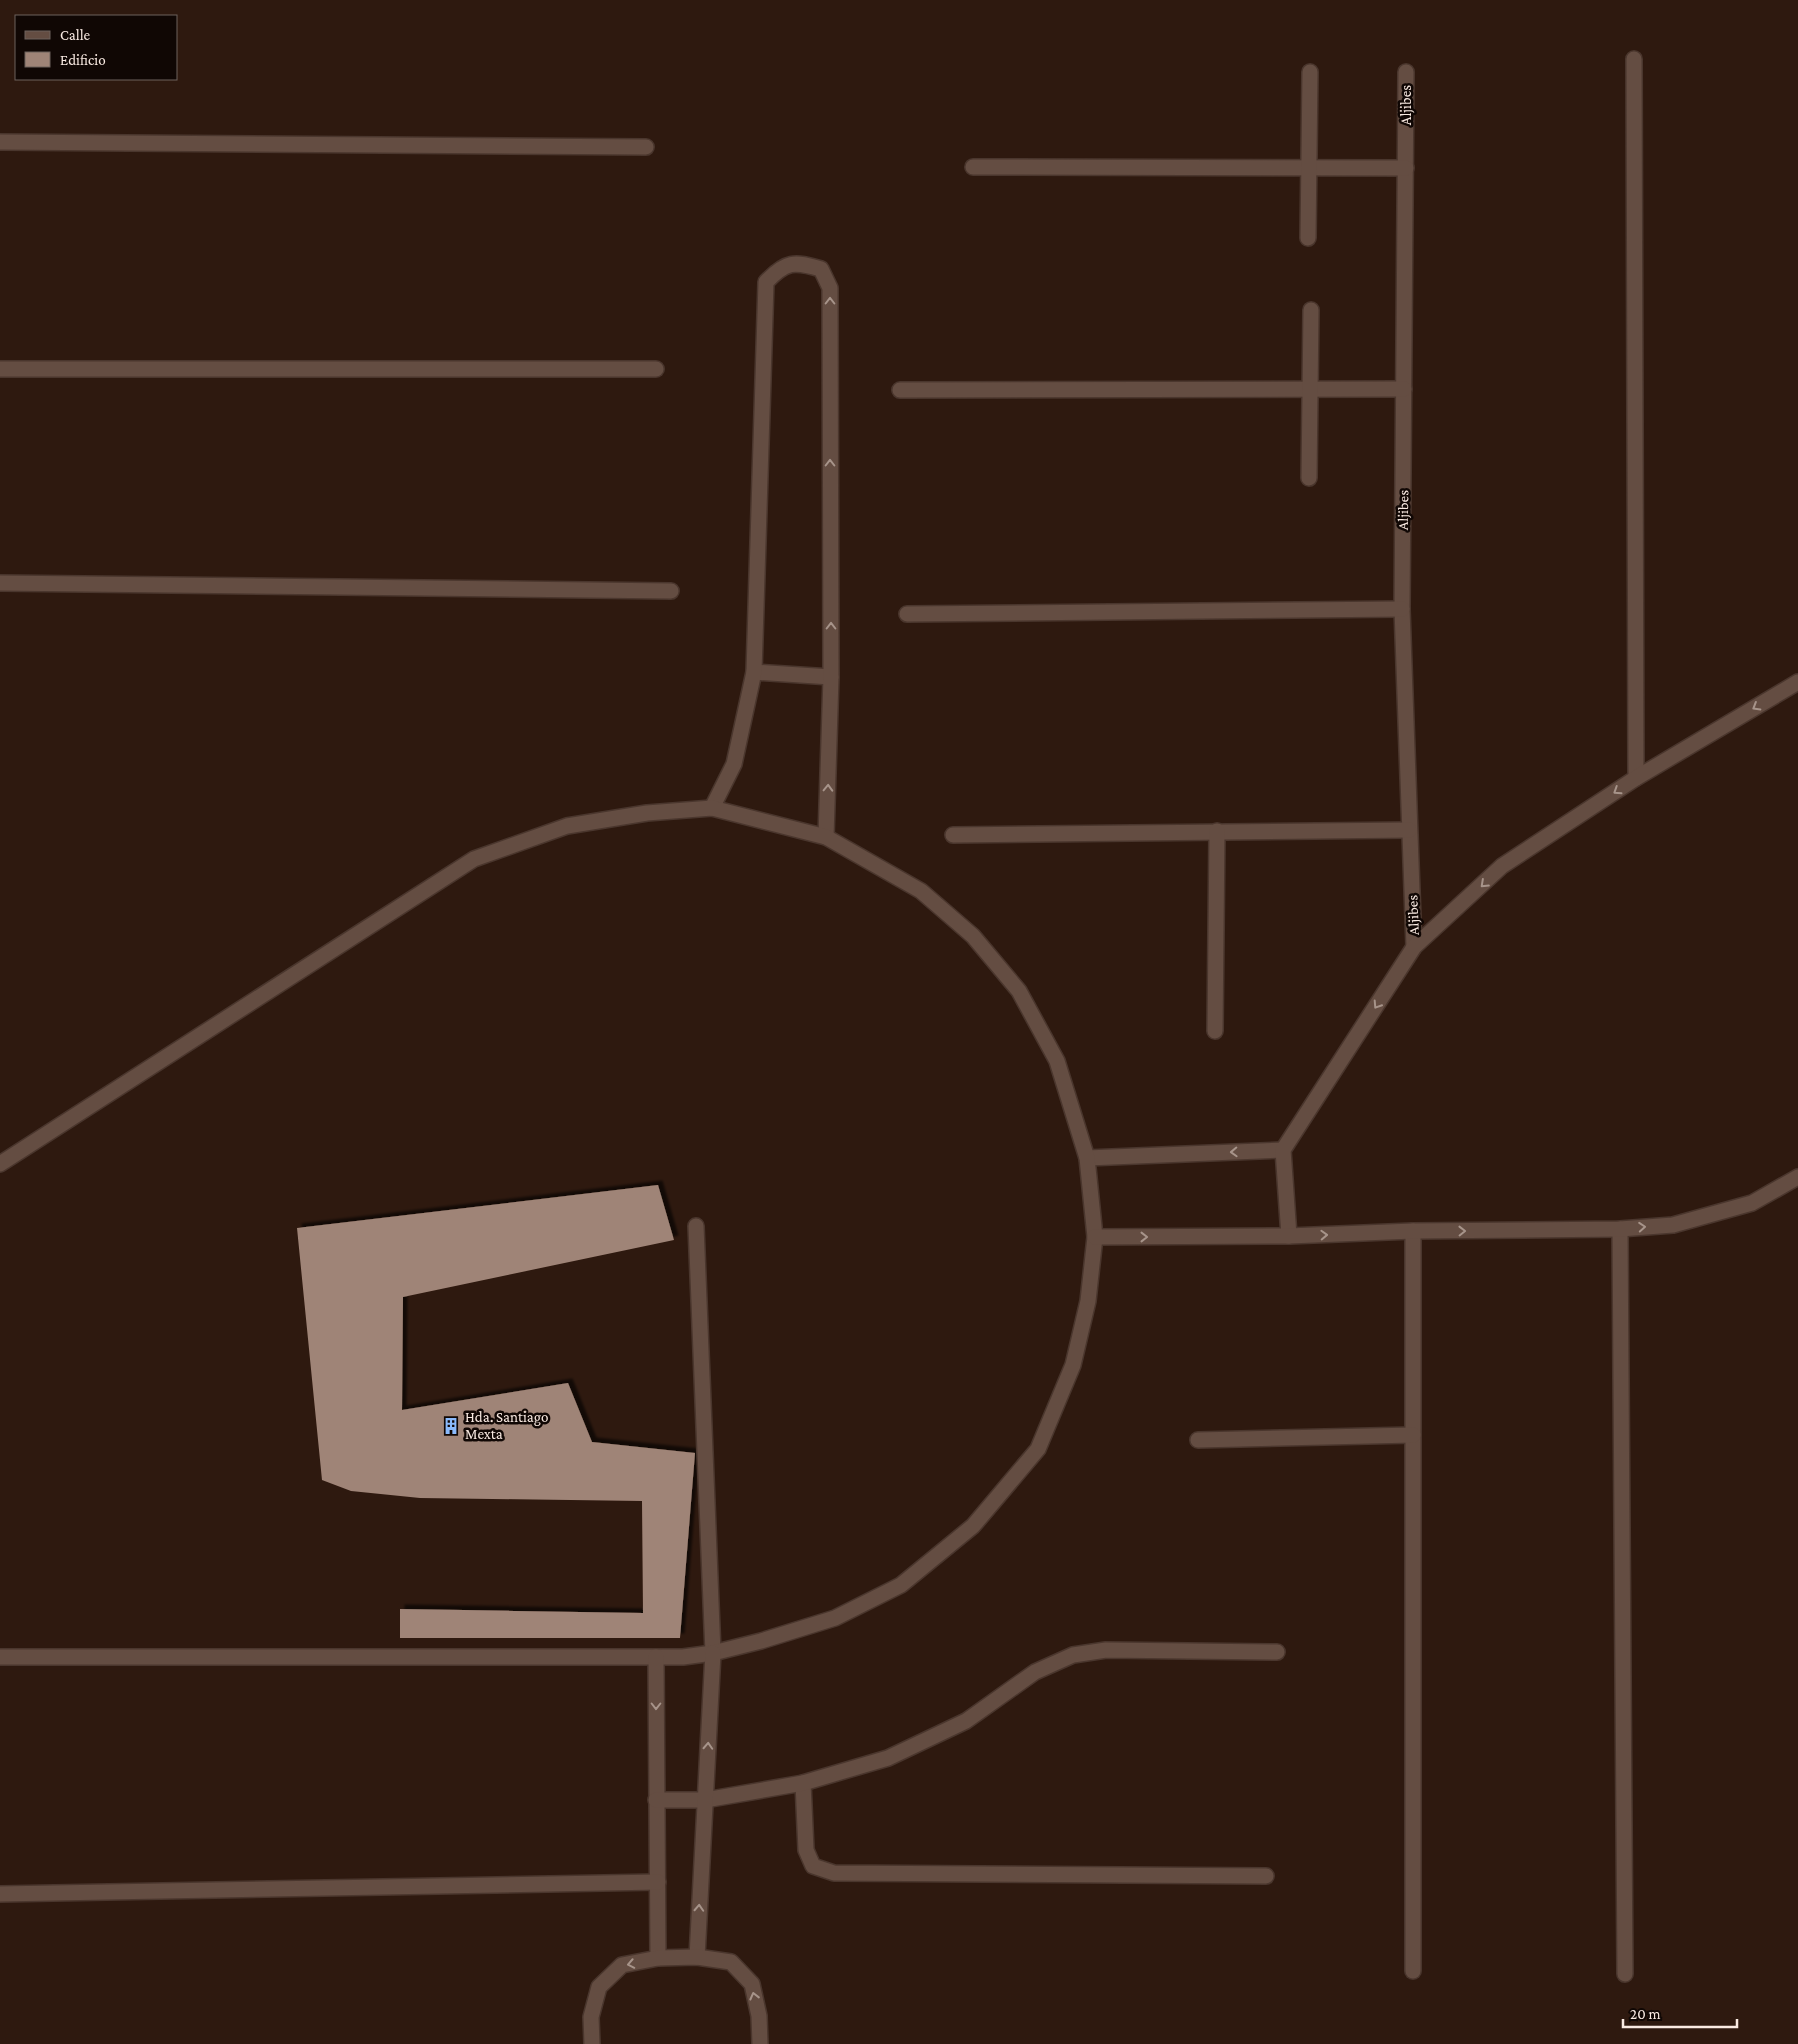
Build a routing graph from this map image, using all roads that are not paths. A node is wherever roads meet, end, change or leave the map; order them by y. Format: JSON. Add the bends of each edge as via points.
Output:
{"nodes":[{"id":1,"x":1634,"y":59,"type":"dead end"},
{"id":2,"x":1310,"y":72,"type":"dead end"},
{"id":3,"x":1406,"y":72,"type":"dead end"},
{"id":4,"x":0,"y":142,"type":"edge"},
{"id":5,"x":646,"y":147,"type":"dead end"},
{"id":6,"x":972,"y":167,"type":"dead end"},
{"id":7,"x":1309,"y":168,"type":"junction"},
{"id":8,"x":1406,"y":168,"type":"junction"},
{"id":9,"x":1308,"y":238,"type":"dead end"},
{"id":10,"x":1311,"y":310,"type":"dead end"},
{"id":11,"x":0,"y":369,"type":"edge"},
{"id":12,"x":656,"y":369,"type":"dead end"},
{"id":13,"x":1404,"y":389,"type":"junction"},
{"id":14,"x":900,"y":390,"type":"dead end"},
{"id":15,"x":1310,"y":390,"type":"junction"},
{"id":16,"x":1309,"y":478,"type":"dead end"},
{"id":17,"x":0,"y":583,"type":"edge"},
{"id":18,"x":671,"y":591,"type":"dead end"},
{"id":19,"x":1402,"y":609,"type":"junction"},
{"id":20,"x":907,"y":614,"type":"dead end"},
{"id":21,"x":754,"y":672,"type":"junction"},
{"id":22,"x":831,"y":677,"type":"junction"},
{"id":23,"x":1798,"y":682,"type":"edge"},
{"id":24,"x":1636,"y":778,"type":"junction"},
{"id":25,"x":712,"y":808,"type":"junction"},
{"id":26,"x":1409,"y":830,"type":"junction"},
{"id":27,"x":1217,"y":831,"type":"junction"},
{"id":28,"x":953,"y":835,"type":"dead end"},
{"id":29,"x":826,"y":837,"type":"junction"},
{"id":30,"x":1414,"y":947,"type":"junction"},
{"id":31,"x":1215,"y":1031,"type":"dead end"},
{"id":32,"x":1283,"y":1150,"type":"junction"},
{"id":33,"x":1087,"y":1158,"type":"junction"},
{"id":34,"x":0,"y":1164,"type":"edge"},
{"id":35,"x":1798,"y":1177,"type":"edge"},
{"id":36,"x":696,"y":1226,"type":"dead end"},
{"id":37,"x":1620,"y":1229,"type":"junction"},
{"id":38,"x":1413,"y":1231,"type":"junction"},
{"id":39,"x":1289,"y":1236,"type":"junction"},
{"id":40,"x":1095,"y":1237,"type":"junction"},
{"id":41,"x":1413,"y":1435,"type":"junction"},
{"id":42,"x":1198,"y":1440,"type":"dead end"},
{"id":43,"x":1277,"y":1652,"type":"dead end"},
{"id":44,"x":712,"y":1653,"type":"junction"},
{"id":45,"x":0,"y":1657,"type":"edge"},
{"id":46,"x":656,"y":1657,"type":"junction"},
{"id":47,"x":803,"y":1783,"type":"junction"},
{"id":48,"x":656,"y":1800,"type":"junction"},
{"id":49,"x":705,"y":1800,"type":"junction"},
{"id":50,"x":1266,"y":1876,"type":"dead end"},
{"id":51,"x":658,"y":1882,"type":"junction"},
{"id":52,"x":0,"y":1894,"type":"edge"},
{"id":53,"x":697,"y":1957,"type":"junction"},
{"id":54,"x":658,"y":1958,"type":"junction"},
{"id":55,"x":1413,"y":1971,"type":"dead end"},
{"id":56,"x":1625,"y":1974,"type":"dead end"},
{"id":57,"x":592,"y":2044,"type":"edge"},
{"id":58,"x":760,"y":2044,"type":"edge"}],
"edges":[{"from":1,"to":24,"type":"street"},
{"from":2,"to":7,"type":"street"},
{"from":3,"to":8,"type":"street","name":"Aljibes"},
{"from":4,"to":5,"type":"street"},
{"from":6,"to":7,"type":"street"},
{"from":7,"to":8,"type":"street"},
{"from":7,"to":9,"type":"street"},
{"from":8,"to":13,"type":"street","name":"Aljibes"},
{"from":10,"to":15,"type":"street"},
{"from":11,"to":12,"type":"street"},
{"from":13,"to":15,"type":"street"},
{"from":13,"to":19,"type":"street","name":"Aljibes"},
{"from":14,"to":15,"type":"street"},
{"from":15,"to":16,"type":"street"},
{"from":17,"to":18,"type":"street"},
{"from":19,"to":20,"type":"street"},
{"from":19,"to":26,"type":"street","name":"Aljibes"},
{"from":21,"to":22,"type":"street"},
{"from":22,"to":21,"type":"street","one_way":true,"via":[[830,288],[821,269],[801,263],[780,268],[766,282]]},
{"from":21,"to":25,"type":"street","via":[[734,764]]},
{"from":29,"to":22,"type":"street","one_way":true},
{"from":23,"to":24,"type":"street","one_way":true},
{"from":24,"to":30,"type":"street","one_way":true,"via":[[1502,866]]},
{"from":25,"to":29,"type":"street"},
{"from":25,"to":34,"type":"street","via":[[647,812],[567,826],[474,859]]},
{"from":26,"to":27,"type":"street"},
{"from":26,"to":30,"type":"street","name":"Aljibes"},
{"from":27,"to":28,"type":"street"},
{"from":27,"to":31,"type":"street"},
{"from":29,"to":33,"type":"street","via":[[922,891],[973,936],[1019,991],[1058,1062]]},
{"from":30,"to":32,"type":"street","one_way":true},
{"from":32,"to":33,"type":"street","one_way":true},
{"from":32,"to":39,"type":"street"},
{"from":33,"to":40,"type":"street"},
{"from":37,"to":35,"type":"street","one_way":true,"via":[[1673,1225],[1752,1203]]},
{"from":36,"to":44,"type":"street"},
{"from":38,"to":37,"type":"street","one_way":true},
{"from":37,"to":56,"type":"street"},
{"from":39,"to":38,"type":"street","one_way":true},
{"from":38,"to":41,"type":"street"},
{"from":40,"to":39,"type":"street","one_way":true},
{"from":40,"to":44,"type":"street","via":[[1088,1301],[1073,1365],[1038,1449],[973,1526],[902,1585],[835,1618]]},
{"from":41,"to":42,"type":"street"},
{"from":41,"to":55,"type":"street"},
{"from":43,"to":47,"type":"street","via":[[1106,1650],[1073,1655],[1035,1672],[966,1721],[888,1758]]},
{"from":44,"to":46,"type":"street"},
{"from":49,"to":44,"type":"street","one_way":true},
{"from":45,"to":46,"type":"street"},
{"from":46,"to":48,"type":"street","one_way":true},
{"from":47,"to":49,"type":"street"},
{"from":47,"to":50,"type":"street","via":[[806,1850],[813,1866],[834,1873]]},
{"from":48,"to":49,"type":"street"},
{"from":48,"to":51,"type":"street"},
{"from":53,"to":49,"type":"street","one_way":true},
{"from":51,"to":52,"type":"street"},
{"from":51,"to":54,"type":"street"},
{"from":53,"to":54,"type":"street"},
{"from":58,"to":53,"type":"street","one_way":true,"via":[[759,2016],[752,1984],[731,1962]]},
{"from":54,"to":57,"type":"street","one_way":true,"via":[[622,1966],[599,1987],[591,2018]]}]}
